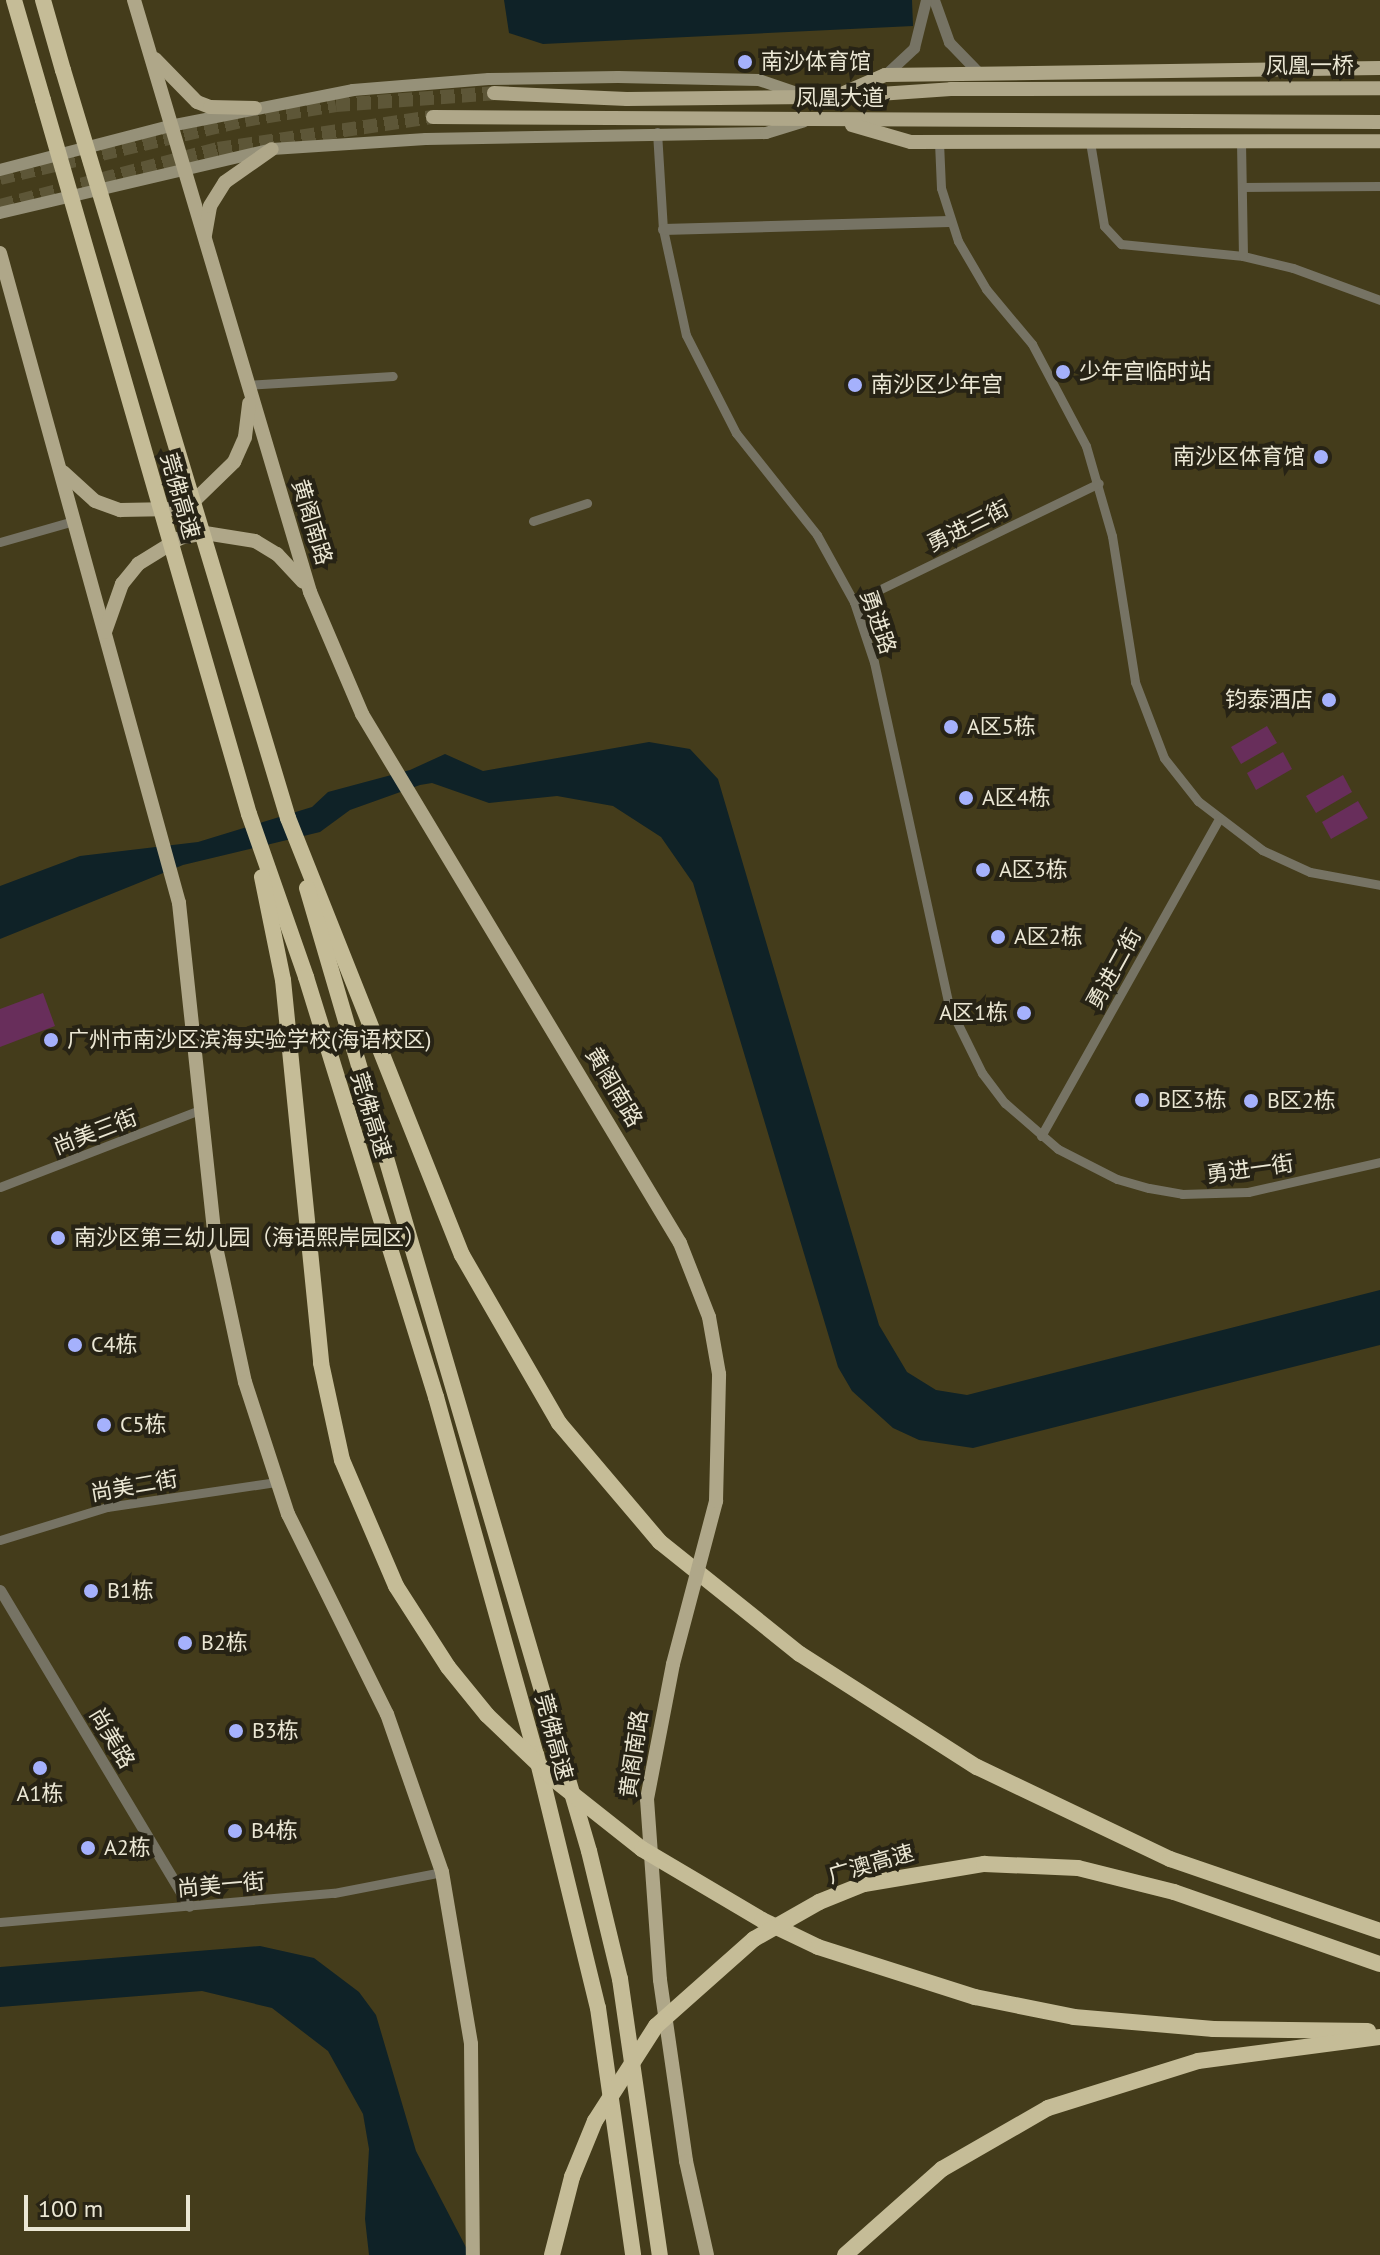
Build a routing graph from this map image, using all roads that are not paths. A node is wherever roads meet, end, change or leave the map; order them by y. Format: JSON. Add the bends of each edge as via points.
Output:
{"nodes":[{"id":1,"x":14,"y":0,"type":"edge"},
{"id":2,"x":43,"y":0,"type":"edge"},
{"id":3,"x":134,"y":0,"type":"edge"},
{"id":4,"x":926,"y":0,"type":"edge"},
{"id":5,"x":934,"y":0,"type":"edge"},
{"id":6,"x":147,"y":47,"type":"junction"},
{"id":7,"x":1380,"y":68,"type":"edge"},
{"id":8,"x":979,"y":73,"type":"junction"},
{"id":9,"x":885,"y":75,"type":"junction"},
{"id":10,"x":1380,"y":88,"type":"edge"},
{"id":11,"x":1240,"y":89,"type":"joint"},
{"id":12,"x":494,"y":93,"type":"tunnel mouth"},
{"id":13,"x":835,"y":97,"type":"junction"},
{"id":14,"x":810,"y":98,"type":"junction"},
{"id":15,"x":255,"y":108,"type":"junction"},
{"id":16,"x":433,"y":117,"type":"tunnel mouth"},
{"id":17,"x":810,"y":120,"type":"junction"},
{"id":18,"x":837,"y":120,"type":"junction"},
{"id":19,"x":1380,"y":122,"type":"edge"},
{"id":20,"x":170,"y":126,"type":"junction"},
{"id":21,"x":657,"y":132,"type":"junction"},
{"id":22,"x":1380,"y":141,"type":"edge"},
{"id":23,"x":939,"y":142,"type":"junction"},
{"id":24,"x":1090,"y":142,"type":"junction"},
{"id":25,"x":1241,"y":142,"type":"junction"},
{"id":26,"x":272,"y":149,"type":"junction"},
{"id":27,"x":182,"y":168,"type":"junction"},
{"id":28,"x":0,"y":170,"type":"edge"},
{"id":29,"x":1380,"y":186,"type":"edge"},
{"id":30,"x":1242,"y":187,"type":"junction"},
{"id":31,"x":0,"y":213,"type":"edge"},
{"id":32,"x":949,"y":221,"type":"junction"},
{"id":33,"x":663,"y":229,"type":"junction"},
{"id":34,"x":204,"y":239,"type":"junction"},
{"id":35,"x":0,"y":253,"type":"edge"},
{"id":36,"x":1243,"y":256,"type":"junction"},
{"id":37,"x":0,"y":283,"type":"edge"},
{"id":38,"x":1380,"y":300,"type":"edge"},
{"id":39,"x":13,"y":302,"type":"junction"},
{"id":40,"x":393,"y":376,"type":"dead end"},
{"id":41,"x":247,"y":385,"type":"junction"},
{"id":42,"x":58,"y":465,"type":"junction"},
{"id":43,"x":1099,"y":483,"type":"junction"},
{"id":44,"x":587,"y":503,"type":"dead end"},
{"id":45,"x":73,"y":521,"type":"junction"},
{"id":46,"x":533,"y":521,"type":"dead end"},
{"id":47,"x":0,"y":542,"type":"edge"},
{"id":48,"x":310,"y":592,"type":"junction"},
{"id":49,"x":854,"y":602,"type":"junction"},
{"id":50,"x":104,"y":633,"type":"junction"},
{"id":51,"x":249,"y":814,"type":"junction"},
{"id":52,"x":288,"y":818,"type":"junction"},
{"id":53,"x":1219,"y":819,"type":"junction"},
{"id":54,"x":1380,"y":885,"type":"edge"},
{"id":55,"x":202,"y":1109,"type":"junction"},
{"id":56,"x":1041,"y":1136,"type":"junction"},
{"id":57,"x":1380,"y":1162,"type":"edge"},
{"id":58,"x":0,"y":1187,"type":"edge"},
{"id":59,"x":277,"y":1482,"type":"junction"},
{"id":60,"x":0,"y":1540,"type":"edge"},
{"id":61,"x":0,"y":1590,"type":"edge"},
{"id":62,"x":442,"y":1872,"type":"junction"},
{"id":63,"x":189,"y":1906,"type":"junction"},
{"id":64,"x":0,"y":1922,"type":"edge"},
{"id":65,"x":1380,"y":1931,"type":"edge"},
{"id":66,"x":1380,"y":1964,"type":"edge"},
{"id":67,"x":1380,"y":2034,"type":"edge"},
{"id":68,"x":848,"y":2251,"type":"edge"},
{"id":69,"x":473,"y":2255,"type":"edge"},
{"id":70,"x":552,"y":2255,"type":"edge"},
{"id":71,"x":633,"y":2255,"type":"edge"},
{"id":72,"x":660,"y":2255,"type":"edge"},
{"id":73,"x":707,"y":2255,"type":"edge"}],
"edges":[{"from":1,"to":51,"type":"highway","name":"莞佛高速","bridge":true},
{"from":2,"to":52,"type":"highway","name":"莞佛高速","bridge":true},
{"from":3,"to":6,"type":"main road","name":"黄阁南路"},
{"from":4,"to":9,"type":"street","via":[[914,48]]},
{"from":5,"to":8,"type":"street","via":[[949,42]]},
{"from":6,"to":15,"type":"main road","via":[[172,81],[197,102]]},
{"from":6,"to":20,"type":"main road","name":"黄阁南路"},
{"from":7,"to":8,"type":"main road"},
{"from":8,"to":9,"type":"main road"},
{"from":9,"to":13,"type":"main road"},
{"from":10,"to":11,"type":"main road","name":"凤凰一桥"},
{"from":11,"to":13,"type":"main road","name":"凤凰大道","via":[[951,89]]},
{"from":12,"to":14,"type":"main road","name":"凤凰大道"},
{"from":13,"to":14,"type":"main road","name":"凤凰大道"},
{"from":14,"to":15,"type":"main road","via":[[759,80],[532,79],[353,90]]},
{"from":15,"to":20,"type":"main road"},
{"from":16,"to":17,"type":"main road","name":"凤凰大道"},
{"from":17,"to":18,"type":"main road","name":"凤凰大道"},
{"from":17,"to":21,"type":"main road","via":[[766,133]]},
{"from":18,"to":19,"type":"main road","name":"凤凰大道"},
{"from":18,"to":23,"type":"main road","via":[[911,142]]},
{"from":20,"to":27,"type":"main road","name":"黄阁南路"},
{"from":20,"to":28,"type":"main road"},
{"from":21,"to":26,"type":"main road"},
{"from":21,"to":33,"type":"street","name":"勇进路"},
{"from":22,"to":25,"type":"main road"},
{"from":23,"to":24,"type":"main road"},
{"from":23,"to":32,"type":"street"},
{"from":24,"to":25,"type":"main road"},
{"from":24,"to":36,"type":"street","via":[[1104,226],[1112,238],[1131,248],[1204,249]]},
{"from":25,"to":30,"type":"street"},
{"from":26,"to":27,"type":"main road"},
{"from":26,"to":34,"type":"main road","via":[[218,191]]},
{"from":27,"to":31,"type":"main road"},
{"from":27,"to":34,"type":"main road","name":"黄阁南路"},
{"from":29,"to":30,"type":"street"},
{"from":30,"to":36,"type":"street"},
{"from":32,"to":33,"type":"street"},
{"from":32,"to":43,"type":"street","via":[[972,268],[1052,377]]},
{"from":33,"to":49,"type":"street","name":"勇进路","via":[[682,322],[708,386],[736,433],[817,535]]},
{"from":34,"to":41,"type":"main road","name":"黄阁南路"},
{"from":35,"to":39,"type":"main road"},
{"from":36,"to":38,"type":"street"},
{"from":37,"to":39,"type":"main road"},
{"from":39,"to":42,"type":"main road"},
{"from":40,"to":41,"type":"street"},
{"from":41,"to":42,"type":"main road","via":[[249,411],[234,462],[197,498],[173,509],[147,513],[95,501]]},
{"from":41,"to":48,"type":"main road","name":"黄阁南路"},
{"from":42,"to":45,"type":"main road"},
{"from":43,"to":49,"type":"street","name":"勇进三街"},
{"from":43,"to":53,"type":"street","via":[[1142,708],[1180,781]]},
{"from":44,"to":46,"type":"street"},
{"from":45,"to":47,"type":"street"},
{"from":45,"to":50,"type":"main road"},
{"from":48,"to":50,"type":"main road","via":[[287,562],[255,541],[231,534],[180,538],[138,564],[122,584]]},
{"from":48,"to":73,"type":"main road","name":"黄阁南路","bridge":true,"via":[[378,739],[680,1243],[709,1317],[722,1437],[716,1501],[673,1664],[647,1799],[660,1980],[686,2161]]},
{"from":49,"to":56,"type":"street","name":"勇进路","via":[[874,662],[949,1006],[982,1073]]},
{"from":50,"to":55,"type":"main road","via":[[179,903]]},
{"from":51,"to":67,"type":"highway","bridge":true,"via":[[283,980],[328,1407],[358,1506],[418,1625],[487,1715],[565,1789],[642,1849],[818,1947],[975,1997],[1074,2017]]},
{"from":51,"to":71,"type":"highway","name":"莞佛高速","bridge":true,"via":[[306,977],[436,1397],[536,1754],[598,2008]]},
{"from":52,"to":65,"type":"highway","via":[[462,1255],[504,1334],[592,1468],[660,1542],[800,1654],[977,1767],[1170,1859]]},
{"from":52,"to":72,"type":"highway","name":"莞佛高速","bridge":true,"via":[[561,1749],[620,1979]]},
{"from":53,"to":54,"type":"street","via":[[1285,862],[1336,879]]},
{"from":53,"to":56,"type":"street","name":"勇进二街"},
{"from":55,"to":58,"type":"street","name":"尚美三街"},
{"from":55,"to":59,"type":"main road","via":[[228,1315]]},
{"from":56,"to":57,"type":"street","name":"勇进一街","via":[[1117,1179],[1182,1194],[1248,1192]]},
{"from":59,"to":60,"type":"street","name":"尚美二街","via":[[107,1507]]},
{"from":59,"to":62,"type":"main road","via":[[387,1714]]},
{"from":61,"to":63,"type":"street","name":"尚美路"},
{"from":62,"to":63,"type":"street","name":"尚美一街","via":[[334,1893]]},
{"from":62,"to":69,"type":"main road","via":[[471,2044]]},
{"from":63,"to":64,"type":"street","name":"尚美一街"},
{"from":66,"to":70,"type":"highway","name":"广澳高速","bridge":true,"via":[[1174,1892],[1078,1868],[984,1864],[864,1884],[819,1902],[754,1939],[656,2026],[595,2121],[572,2177]]},
{"from":67,"to":68,"type":"highway","via":[[1165,2068],[1048,2108],[942,2169]]}]}
